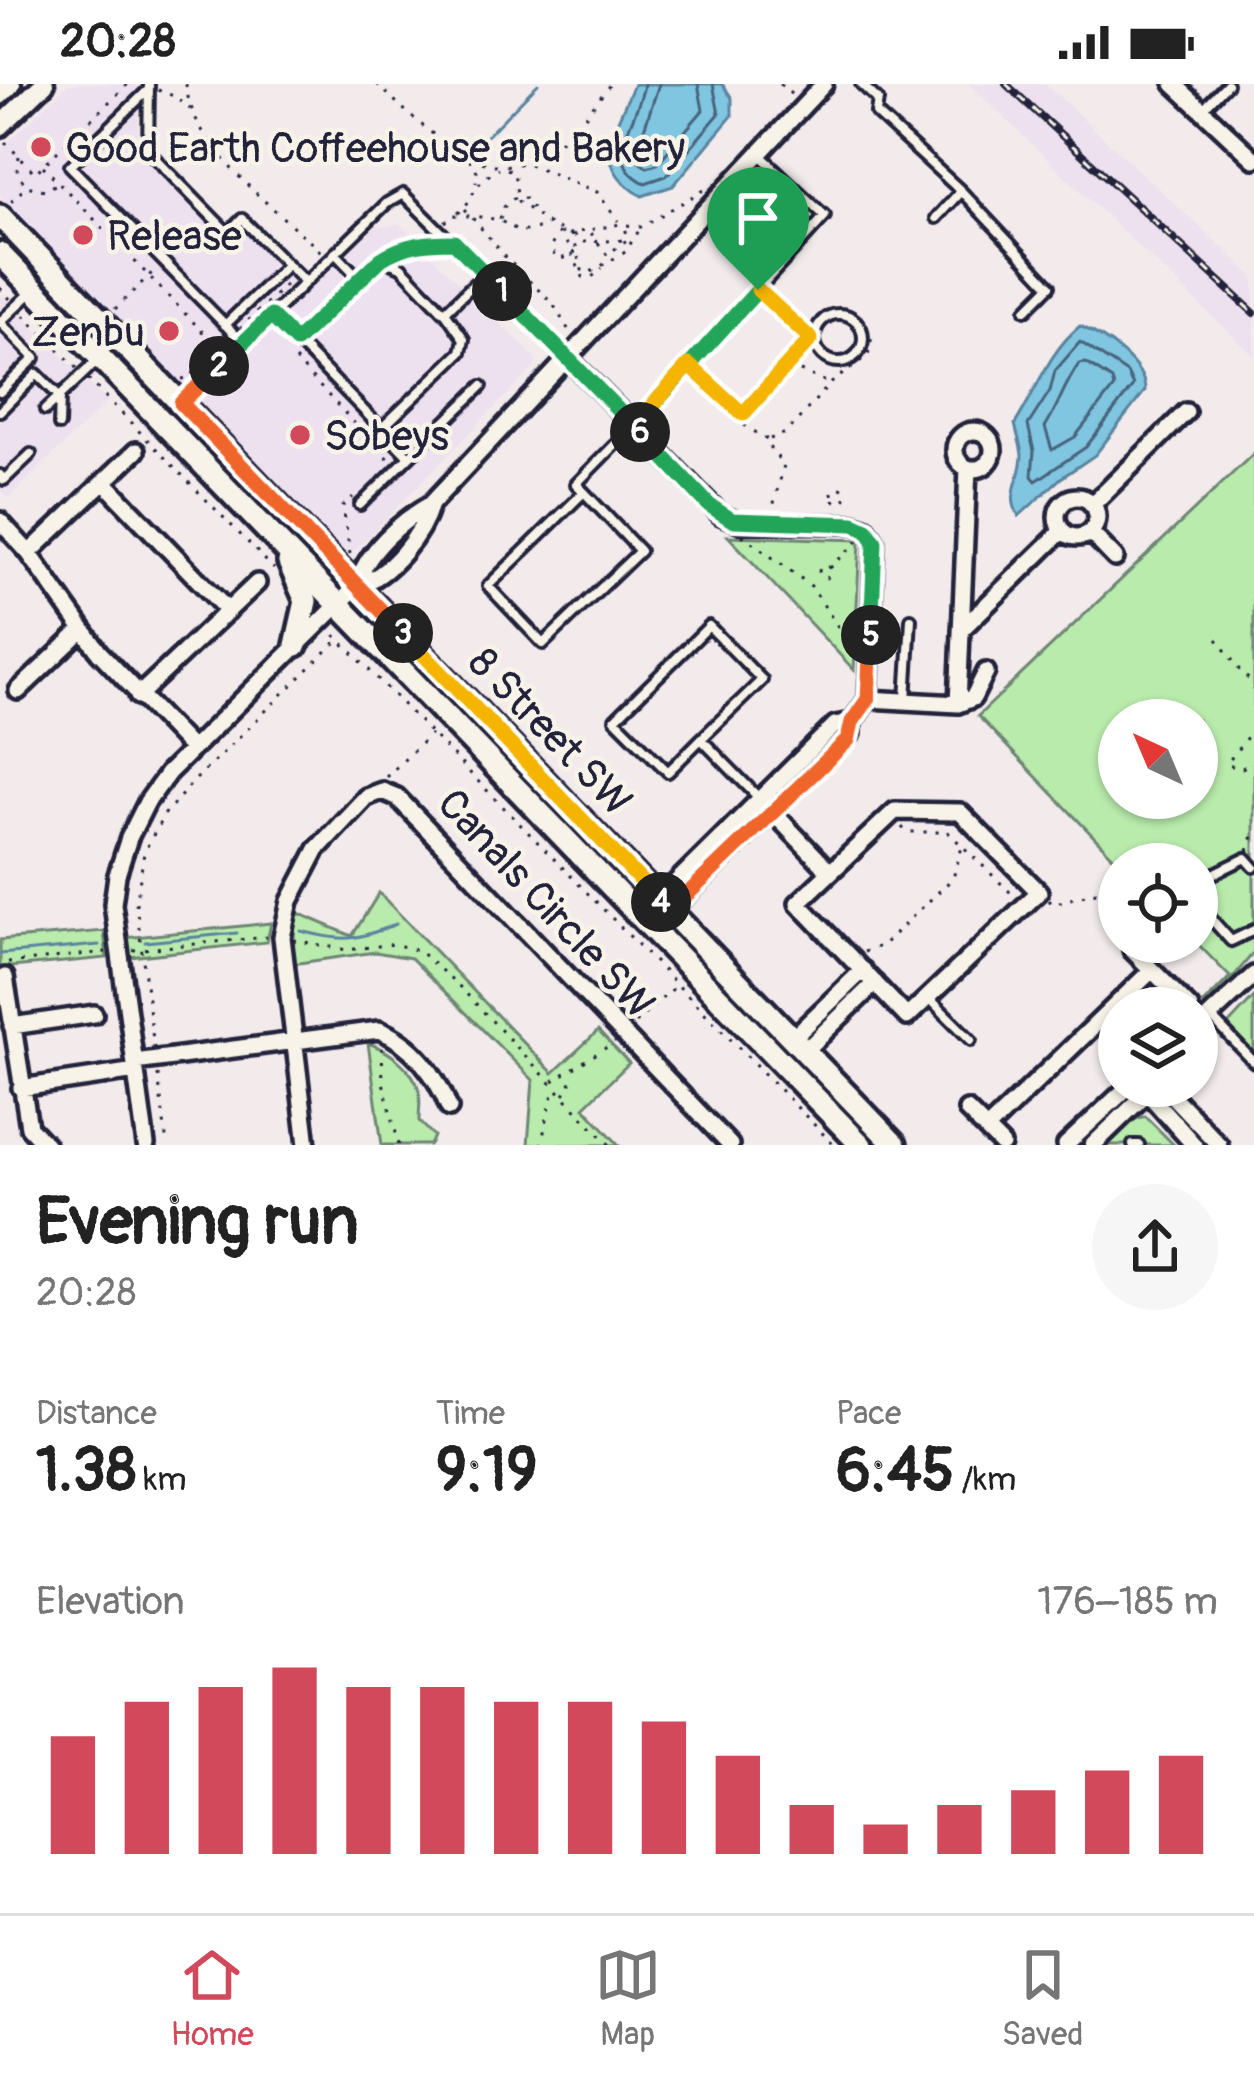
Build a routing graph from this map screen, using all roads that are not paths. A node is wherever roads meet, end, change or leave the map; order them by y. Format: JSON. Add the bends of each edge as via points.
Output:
{"nodes":[{"id":1,"x":11,"y":84,"type":"edge"},
{"id":2,"x":44,"y":84,"type":"edge"},
{"id":3,"x":824,"y":84,"type":"edge"},
{"id":4,"x":861,"y":84,"type":"edge"},
{"id":5,"x":1174,"y":84,"type":"edge"},
{"id":6,"x":1227,"y":84,"type":"edge"},
{"id":7,"x":148,"y":87,"type":"edge"},
{"id":8,"x":0,"y":95,"type":"edge"},
{"id":9,"x":1202,"y":110,"type":"junction"},
{"id":10,"x":2,"y":134,"type":"edge"},
{"id":11,"x":758,"y":154,"type":"junction"},
{"id":12,"x":1254,"y":159,"type":"edge"},
{"id":13,"x":961,"y":191,"type":"junction"},
{"id":14,"x":3,"y":212,"type":"edge"},
{"id":15,"x":935,"y":218,"type":"dead end"},
{"id":16,"x":454,"y":242,"type":"junction"},
{"id":17,"x":0,"y":254,"type":"edge"},
{"id":18,"x":332,"y":256,"type":"junction"},
{"id":19,"x":381,"y":259,"type":"junction"},
{"id":20,"x":287,"y":265,"type":"junction"},
{"id":21,"x":485,"y":273,"type":"junction"},
{"id":22,"x":360,"y":279,"type":"junction"},
{"id":23,"x":305,"y":282,"type":"junction"},
{"id":24,"x":35,"y":289,"type":"junction"},
{"id":25,"x":758,"y":290,"type":"junction"},
{"id":26,"x":1026,"y":310,"type":"dead end"},
{"id":27,"x":445,"y":312,"type":"junction"},
{"id":28,"x":271,"y":316,"type":"junction"},
{"id":29,"x":0,"y":322,"type":"edge"},
{"id":30,"x":225,"y":325,"type":"junction"},
{"id":31,"x":813,"y":338,"type":"junction"},
{"id":32,"x":296,"y":341,"type":"junction"},
{"id":33,"x":243,"y":343,"type":"junction"},
{"id":34,"x":100,"y":358,"type":"junction"},
{"id":35,"x":568,"y":358,"type":"junction"},
{"id":36,"x":28,"y":364,"type":"junction"},
{"id":37,"x":689,"y":365,"type":"junction"},
{"id":38,"x":37,"y":374,"type":"junction"},
{"id":39,"x":482,"y":386,"type":"dead end"},
{"id":40,"x":0,"y":392,"type":"edge"},
{"id":41,"x":60,"y":397,"type":"junction"},
{"id":42,"x":181,"y":403,"type":"junction"},
{"id":43,"x":45,"y":410,"type":"dead end"},
{"id":44,"x":0,"y":411,"type":"edge"},
{"id":45,"x":1186,"y":412,"type":"dead end"},
{"id":46,"x":59,"y":425,"type":"dead end"},
{"id":47,"x":634,"y":426,"type":"junction"},
{"id":48,"x":381,"y":429,"type":"junction"},
{"id":49,"x":136,"y":451,"type":"dead end"},
{"id":50,"x":31,"y":454,"type":"dead end"},
{"id":51,"x":409,"y":458,"type":"junction"},
{"id":52,"x":968,"y":468,"type":"dead end"},
{"id":53,"x":2,"y":478,"type":"edge"},
{"id":54,"x":104,"y":482,"type":"junction"},
{"id":55,"x":584,"y":492,"type":"junction"},
{"id":56,"x":1092,"y":505,"type":"junction"},
{"id":57,"x":360,"y":506,"type":"dead end"},
{"id":58,"x":0,"y":521,"type":"edge"},
{"id":59,"x":1062,"y":531,"type":"junction"},
{"id":60,"x":1090,"y":532,"type":"junction"},
{"id":61,"x":280,"y":545,"type":"junction"},
{"id":62,"x":29,"y":553,"type":"junction"},
{"id":63,"x":1115,"y":558,"type":"dead end"},
{"id":64,"x":257,"y":583,"type":"dead end"},
{"id":65,"x":357,"y":586,"type":"junction"},
{"id":66,"x":339,"y":604,"type":"junction"},
{"id":67,"x":228,"y":610,"type":"junction"},
{"id":68,"x":911,"y":619,"type":"dead end"},
{"id":69,"x":82,"y":630,"type":"junction"},
{"id":70,"x":961,"y":630,"type":"junction"},
{"id":71,"x":296,"y":646,"type":"junction"},
{"id":72,"x":986,"y":672,"type":"dead end"},
{"id":73,"x":18,"y":692,"type":"dead end"},
{"id":74,"x":138,"y":696,"type":"junction"},
{"id":75,"x":868,"y":699,"type":"junction"},
{"id":76,"x":906,"y":701,"type":"junction"},
{"id":77,"x":958,"y":704,"type":"junction"},
{"id":78,"x":852,"y":722,"type":"junction"},
{"id":79,"x":701,"y":739,"type":"junction"},
{"id":80,"x":191,"y":748,"type":"junction"},
{"id":81,"x":759,"y":798,"type":"junction"},
{"id":82,"x":772,"y":812,"type":"junction"},
{"id":83,"x":1254,"y":867,"type":"edge"},
{"id":84,"x":830,"y":872,"type":"junction"},
{"id":85,"x":1218,"y":872,"type":"edge"},
{"id":86,"x":664,"y":905,"type":"junction"},
{"id":87,"x":645,"y":920,"type":"junction"},
{"id":88,"x":1218,"y":926,"type":"edge"},
{"id":89,"x":1254,"y":930,"type":"edge"},
{"id":90,"x":1145,"y":963,"type":"edge"},
{"id":91,"x":2,"y":970,"type":"edge"},
{"id":92,"x":1152,"y":970,"type":"junction"},
{"id":93,"x":864,"y":972,"type":"junction"},
{"id":94,"x":1254,"y":974,"type":"edge"},
{"id":95,"x":1169,"y":987,"type":"edge"},
{"id":96,"x":928,"y":997,"type":"junction"},
{"id":97,"x":1218,"y":1007,"type":"edge"},
{"id":98,"x":94,"y":1014,"type":"dead end"},
{"id":99,"x":12,"y":1026,"type":"junction"},
{"id":100,"x":1218,"y":1033,"type":"edge"},
{"id":101,"x":292,"y":1038,"type":"junction"},
{"id":102,"x":971,"y":1040,"type":"dead end"},
{"id":103,"x":799,"y":1044,"type":"junction"},
{"id":104,"x":1254,"y":1062,"type":"edge"},
{"id":105,"x":135,"y":1066,"type":"junction"},
{"id":106,"x":21,"y":1088,"type":"junction"},
{"id":107,"x":1107,"y":1107,"type":"edge"},
{"id":108,"x":1132,"y":1107,"type":"edge"},
{"id":109,"x":1165,"y":1107,"type":"edge"},
{"id":110,"x":1174,"y":1107,"type":"edge"},
{"id":111,"x":449,"y":1108,"type":"dead end"},
{"id":112,"x":967,"y":1109,"type":"dead end"},
{"id":113,"x":986,"y":1129,"type":"junction"},
{"id":114,"x":46,"y":1145,"type":"edge"},
{"id":115,"x":146,"y":1145,"type":"edge"},
{"id":116,"x":307,"y":1145,"type":"edge"},
{"id":117,"x":730,"y":1145,"type":"edge"},
{"id":118,"x":861,"y":1145,"type":"edge"},
{"id":119,"x":896,"y":1145,"type":"edge"},
{"id":120,"x":1002,"y":1145,"type":"edge"},
{"id":121,"x":1066,"y":1145,"type":"edge"},
{"id":122,"x":1093,"y":1145,"type":"edge"},
{"id":123,"x":1194,"y":1145,"type":"edge"},
{"id":124,"x":1219,"y":1145,"type":"edge"}],
"edges":[{"from":1,"to":8,"type":"street"},
{"from":2,"to":10,"type":"street"},
{"from":3,"to":11,"type":"street"},
{"from":4,"to":13,"type":"lane","via":[[878,100],[876,113]]},
{"from":5,"to":9,"type":"street"},
{"from":6,"to":9,"type":"lane"},
{"from":7,"to":20,"type":"lane","via":[[148,151],[228,232],[242,219]]},
{"from":7,"to":30,"type":"lane","via":[[70,166]]},
{"from":9,"to":12,"type":"street"},
{"from":11,"to":25,"type":"lane","via":[[825,216]]},
{"from":11,"to":35,"type":"street"},
{"from":13,"to":15,"type":"lane"},
{"from":13,"to":26,"type":"lane","via":[[1050,286]]},
{"from":14,"to":42,"type":"main road","name":"8 Street SW"},
{"from":16,"to":18,"type":"lane","via":[[403,194]]},
{"from":16,"to":19,"type":"lane","via":[[425,242]]},
{"from":16,"to":21,"type":"lane"},
{"from":17,"to":24,"type":"main road","name":"8 Street SW"},
{"from":18,"to":22,"type":"lane"},
{"from":18,"to":23,"type":"lane"},
{"from":19,"to":22,"type":"lane"},
{"from":19,"to":27,"type":"lane","via":[[401,267]]},
{"from":20,"to":23,"type":"lane"},
{"from":20,"to":30,"type":"lane"},
{"from":21,"to":27,"type":"lane"},
{"from":21,"to":35,"type":"lane"},
{"from":22,"to":32,"type":"lane"},
{"from":23,"to":28,"type":"lane"},
{"from":24,"to":29,"type":"lane"},
{"from":24,"to":34,"type":"main road","name":"8 Street SW"},
{"from":25,"to":31,"type":"lane"},
{"from":25,"to":37,"type":"lane"},
{"from":27,"to":48,"type":"lane","via":[[464,339],[461,352]]},
{"from":28,"to":32,"type":"lane"},
{"from":28,"to":33,"type":"lane"},
{"from":29,"to":36,"type":"lane","via":[[34,358]]},
{"from":30,"to":33,"type":"lane"},
{"from":31,"to":31,"type":"lane","via":[[827,317],[842,314],[860,328],[862,343],[854,357],[832,361]]},
{"from":31,"to":37,"type":"lane","via":[[743,414]]},
{"from":32,"to":48,"type":"lane"},
{"from":33,"to":42,"type":"lane"},
{"from":34,"to":41,"type":"lane"},
{"from":34,"to":61,"type":"main road","name":"8 Street SW"},
{"from":35,"to":47,"type":"street"},
{"from":35,"to":65,"type":"street","via":[[361,568]]},
{"from":36,"to":38,"type":"lane"},
{"from":36,"to":40,"type":"lane"},
{"from":37,"to":47,"type":"lane"},
{"from":38,"to":41,"type":"lane"},
{"from":38,"to":44,"type":"lane"},
{"from":39,"to":51,"type":"lane"},
{"from":41,"to":43,"type":"lane"},
{"from":41,"to":46,"type":"lane"},
{"from":42,"to":65,"type":"main road","name":"8 Street SW"},
{"from":45,"to":56,"type":"street"},
{"from":47,"to":55,"type":"lane","via":[[576,484]]},
{"from":47,"to":75,"type":"street","via":[[732,520],[854,524],[868,532],[875,542]]},
{"from":48,"to":51,"type":"lane"},
{"from":49,"to":54,"type":"street"},
{"from":50,"to":53,"type":"lane"},
{"from":51,"to":57,"type":"lane"},
{"from":52,"to":70,"type":"street"},
{"from":54,"to":62,"type":"street"},
{"from":54,"to":67,"type":"street"},
{"from":55,"to":55,"type":"lane","via":[[640,551],[543,644],[488,586]]},
{"from":56,"to":59,"type":"street","via":[[1078,497],[1064,502]]},
{"from":56,"to":60,"type":"street"},
{"from":58,"to":62,"type":"street"},
{"from":59,"to":60,"type":"street"},
{"from":59,"to":70,"type":"street"},
{"from":60,"to":63,"type":"street"},
{"from":61,"to":66,"type":"main road","name":"8 Street SW"},
{"from":61,"to":71,"type":"main road","via":[[306,601]]},
{"from":62,"to":69,"type":"street"},
{"from":64,"to":67,"type":"street"},
{"from":65,"to":66,"type":"street"},
{"from":65,"to":86,"type":"main road","name":"8 Street SW"},
{"from":66,"to":71,"type":"street"},
{"from":66,"to":87,"type":"main road","name":"8 Street SW"},
{"from":67,"to":74,"type":"street"},
{"from":68,"to":76,"type":"lane"},
{"from":69,"to":73,"type":"street"},
{"from":69,"to":74,"type":"street"},
{"from":70,"to":77,"type":"street"},
{"from":71,"to":80,"type":"street"},
{"from":72,"to":77,"type":"street","via":[[974,698]]},
{"from":74,"to":80,"type":"street"},
{"from":75,"to":76,"type":"street"},
{"from":75,"to":78,"type":"street"},
{"from":76,"to":77,"type":"street"},
{"from":78,"to":81,"type":"street","via":[[835,725]]},
{"from":78,"to":82,"type":"street","via":[[848,740]]},
{"from":79,"to":79,"type":"lane","via":[[668,772],[615,719],[709,626],[762,680]]},
{"from":79,"to":81,"type":"lane"},
{"from":80,"to":105,"type":"street","via":[[146,802],[117,875],[113,904]]},
{"from":81,"to":82,"type":"street"},
{"from":81,"to":86,"type":"street"},
{"from":82,"to":84,"type":"street"},
{"from":82,"to":86,"type":"street"},
{"from":83,"to":85,"type":"lane","via":[[1246,858]]},
{"from":84,"to":93,"type":"street","via":[[798,903]]},
{"from":84,"to":96,"type":"street","via":[[895,811],[961,812],[1039,892]]},
{"from":86,"to":87,"type":"street"},
{"from":86,"to":103,"type":"main road","name":"8 Street SW"},
{"from":87,"to":118,"type":"main road","name":"8 Street SW"},
{"from":88,"to":89,"type":"lane","via":[[1231,941]]},
{"from":90,"to":92,"type":"street"},
{"from":91,"to":99,"type":"street"},
{"from":92,"to":95,"type":"street"},
{"from":92,"to":113,"type":"street"},
{"from":93,"to":96,"type":"street","via":[[907,1017]]},
{"from":93,"to":103,"type":"street"},
{"from":94,"to":97,"type":"street"},
{"from":96,"to":102,"type":"lane"},
{"from":98,"to":99,"type":"street"},
{"from":99,"to":106,"type":"street"},
{"from":100,"to":104,"type":"lane"},
{"from":101,"to":105,"type":"street"},
{"from":101,"to":111,"type":"street","via":[[388,1033],[435,1077]]},
{"from":101,"to":116,"type":"street"},
{"from":101,"to":117,"type":"street","name":"Canals Circle SW","via":[[282,937],[290,902],[310,860],[366,797],[382,791],[397,797]]},
{"from":103,"to":119,"type":"main road","name":"8 Street SW"},
{"from":105,"to":106,"type":"street"},
{"from":105,"to":115,"type":"street"},
{"from":106,"to":114,"type":"street","via":[[29,1127]]},
{"from":107,"to":121,"type":"street"},
{"from":108,"to":122,"type":"street"},
{"from":109,"to":123,"type":"street"},
{"from":110,"to":124,"type":"street"},
{"from":112,"to":113,"type":"street"},
{"from":113,"to":120,"type":"street"}]}
